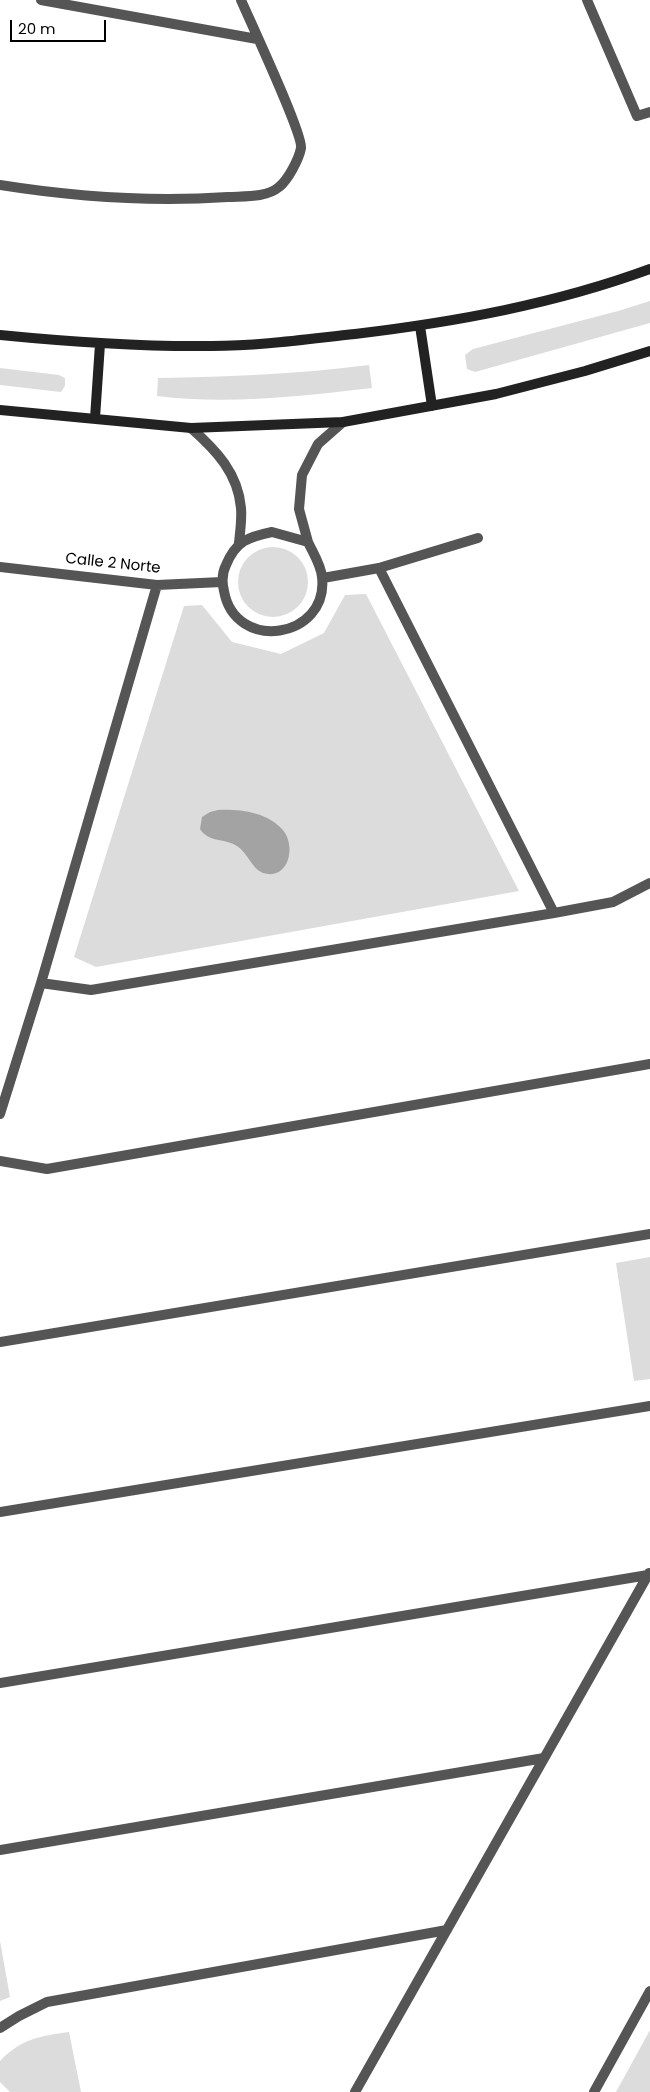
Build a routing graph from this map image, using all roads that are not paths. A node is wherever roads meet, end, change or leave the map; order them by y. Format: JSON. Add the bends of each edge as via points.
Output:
{"nodes":[{"id":1,"x":41,"y":0,"type":"edge"},
{"id":2,"x":241,"y":0,"type":"edge"},
{"id":3,"x":587,"y":0,"type":"edge"},
{"id":4,"x":257,"y":39,"type":"junction"},
{"id":5,"x":650,"y":112,"type":"edge"},
{"id":6,"x":0,"y":185,"type":"edge"},
{"id":7,"x":650,"y":269,"type":"edge"},
{"id":8,"x":420,"y":326,"type":"junction"},
{"id":9,"x":0,"y":335,"type":"edge"},
{"id":10,"x":100,"y":344,"type":"junction"},
{"id":11,"x":650,"y":351,"type":"edge"},
{"id":12,"x":432,"y":406,"type":"junction"},
{"id":13,"x":0,"y":410,"type":"edge"},
{"id":14,"x":95,"y":418,"type":"junction"},
{"id":15,"x":343,"y":422,"type":"junction"},
{"id":16,"x":191,"y":428,"type":"junction"},
{"id":17,"x":478,"y":538,"type":"dead end"},
{"id":18,"x":308,"y":542,"type":"junction"},
{"id":19,"x":239,"y":543,"type":"junction"},
{"id":20,"x":0,"y":567,"type":"edge"},
{"id":21,"x":379,"y":568,"type":"junction"},
{"id":22,"x":322,"y":578,"type":"junction"},
{"id":23,"x":222,"y":582,"type":"junction"},
{"id":24,"x":157,"y":585,"type":"junction"},
{"id":25,"x":650,"y":883,"type":"edge"},
{"id":26,"x":554,"y":913,"type":"junction"},
{"id":27,"x":41,"y":983,"type":"junction"},
{"id":28,"x":650,"y":1064,"type":"edge"},
{"id":29,"x":0,"y":1114,"type":"edge"},
{"id":30,"x":0,"y":1161,"type":"edge"},
{"id":31,"x":650,"y":1234,"type":"edge"},
{"id":32,"x":0,"y":1342,"type":"edge"},
{"id":33,"x":650,"y":1406,"type":"edge"},
{"id":34,"x":0,"y":1512,"type":"edge"},
{"id":35,"x":649,"y":1573,"type":"edge"},
{"id":36,"x":0,"y":1683,"type":"edge"},
{"id":37,"x":544,"y":1758,"type":"junction"},
{"id":38,"x":0,"y":1850,"type":"edge"},
{"id":39,"x":447,"y":1930,"type":"junction"},
{"id":40,"x":650,"y":1991,"type":"edge"},
{"id":41,"x":0,"y":2028,"type":"edge"},
{"id":42,"x":355,"y":2092,"type":"edge"},
{"id":43,"x":594,"y":2092,"type":"edge"}],
"edges":[{"from":1,"to":4,"type":"street"},
{"from":2,"to":4,"type":"street"},
{"from":3,"to":5,"type":"street","via":[[637,116]]},
{"from":4,"to":6,"type":"street","via":[[301,146],[295,166],[279,188],[259,196],[200,199],[97,196]]},
{"from":7,"to":8,"type":"street","via":[[519,308]]},
{"from":8,"to":10,"type":"street","via":[[314,339],[213,346]]},
{"from":8,"to":12,"type":"street"},
{"from":9,"to":10,"type":"street"},
{"from":10,"to":14,"type":"street"},
{"from":11,"to":12,"type":"street","via":[[496,394]]},
{"from":12,"to":15,"type":"street"},
{"from":13,"to":14,"type":"street"},
{"from":14,"to":16,"type":"street"},
{"from":15,"to":16,"type":"street"},
{"from":15,"to":18,"type":"street","via":[[318,444],[302,475],[299,509]]},
{"from":16,"to":19,"type":"street","via":[[216,450],[233,478],[241,510]]},
{"from":17,"to":21,"type":"street"},
{"from":18,"to":19,"type":"street","via":[[272,532],[255,535]]},
{"from":18,"to":22,"type":"street","via":[[320,565]]},
{"from":19,"to":23,"type":"street","via":[[224,568]]},
{"from":20,"to":24,"type":"street","name":"Calle 2 Norte"},
{"from":21,"to":22,"type":"street"},
{"from":21,"to":26,"type":"street"},
{"from":22,"to":23,"type":"street","via":[[322,594],[305,621],[291,629],[275,632],[259,630],[244,623],[225,598]]},
{"from":23,"to":24,"type":"street","name":"Calle 2 Norte"},
{"from":24,"to":27,"type":"street"},
{"from":25,"to":26,"type":"street","via":[[614,902]]},
{"from":26,"to":27,"type":"street","via":[[91,990]]},
{"from":27,"to":29,"type":"street"},
{"from":28,"to":30,"type":"street","via":[[47,1169]]},
{"from":31,"to":32,"type":"street"},
{"from":33,"to":34,"type":"street"},
{"from":35,"to":36,"type":"street"},
{"from":35,"to":37,"type":"street"},
{"from":37,"to":38,"type":"street"},
{"from":37,"to":39,"type":"street"},
{"from":39,"to":41,"type":"street","via":[[47,2002]]},
{"from":39,"to":42,"type":"street"},
{"from":40,"to":43,"type":"street"}]}
